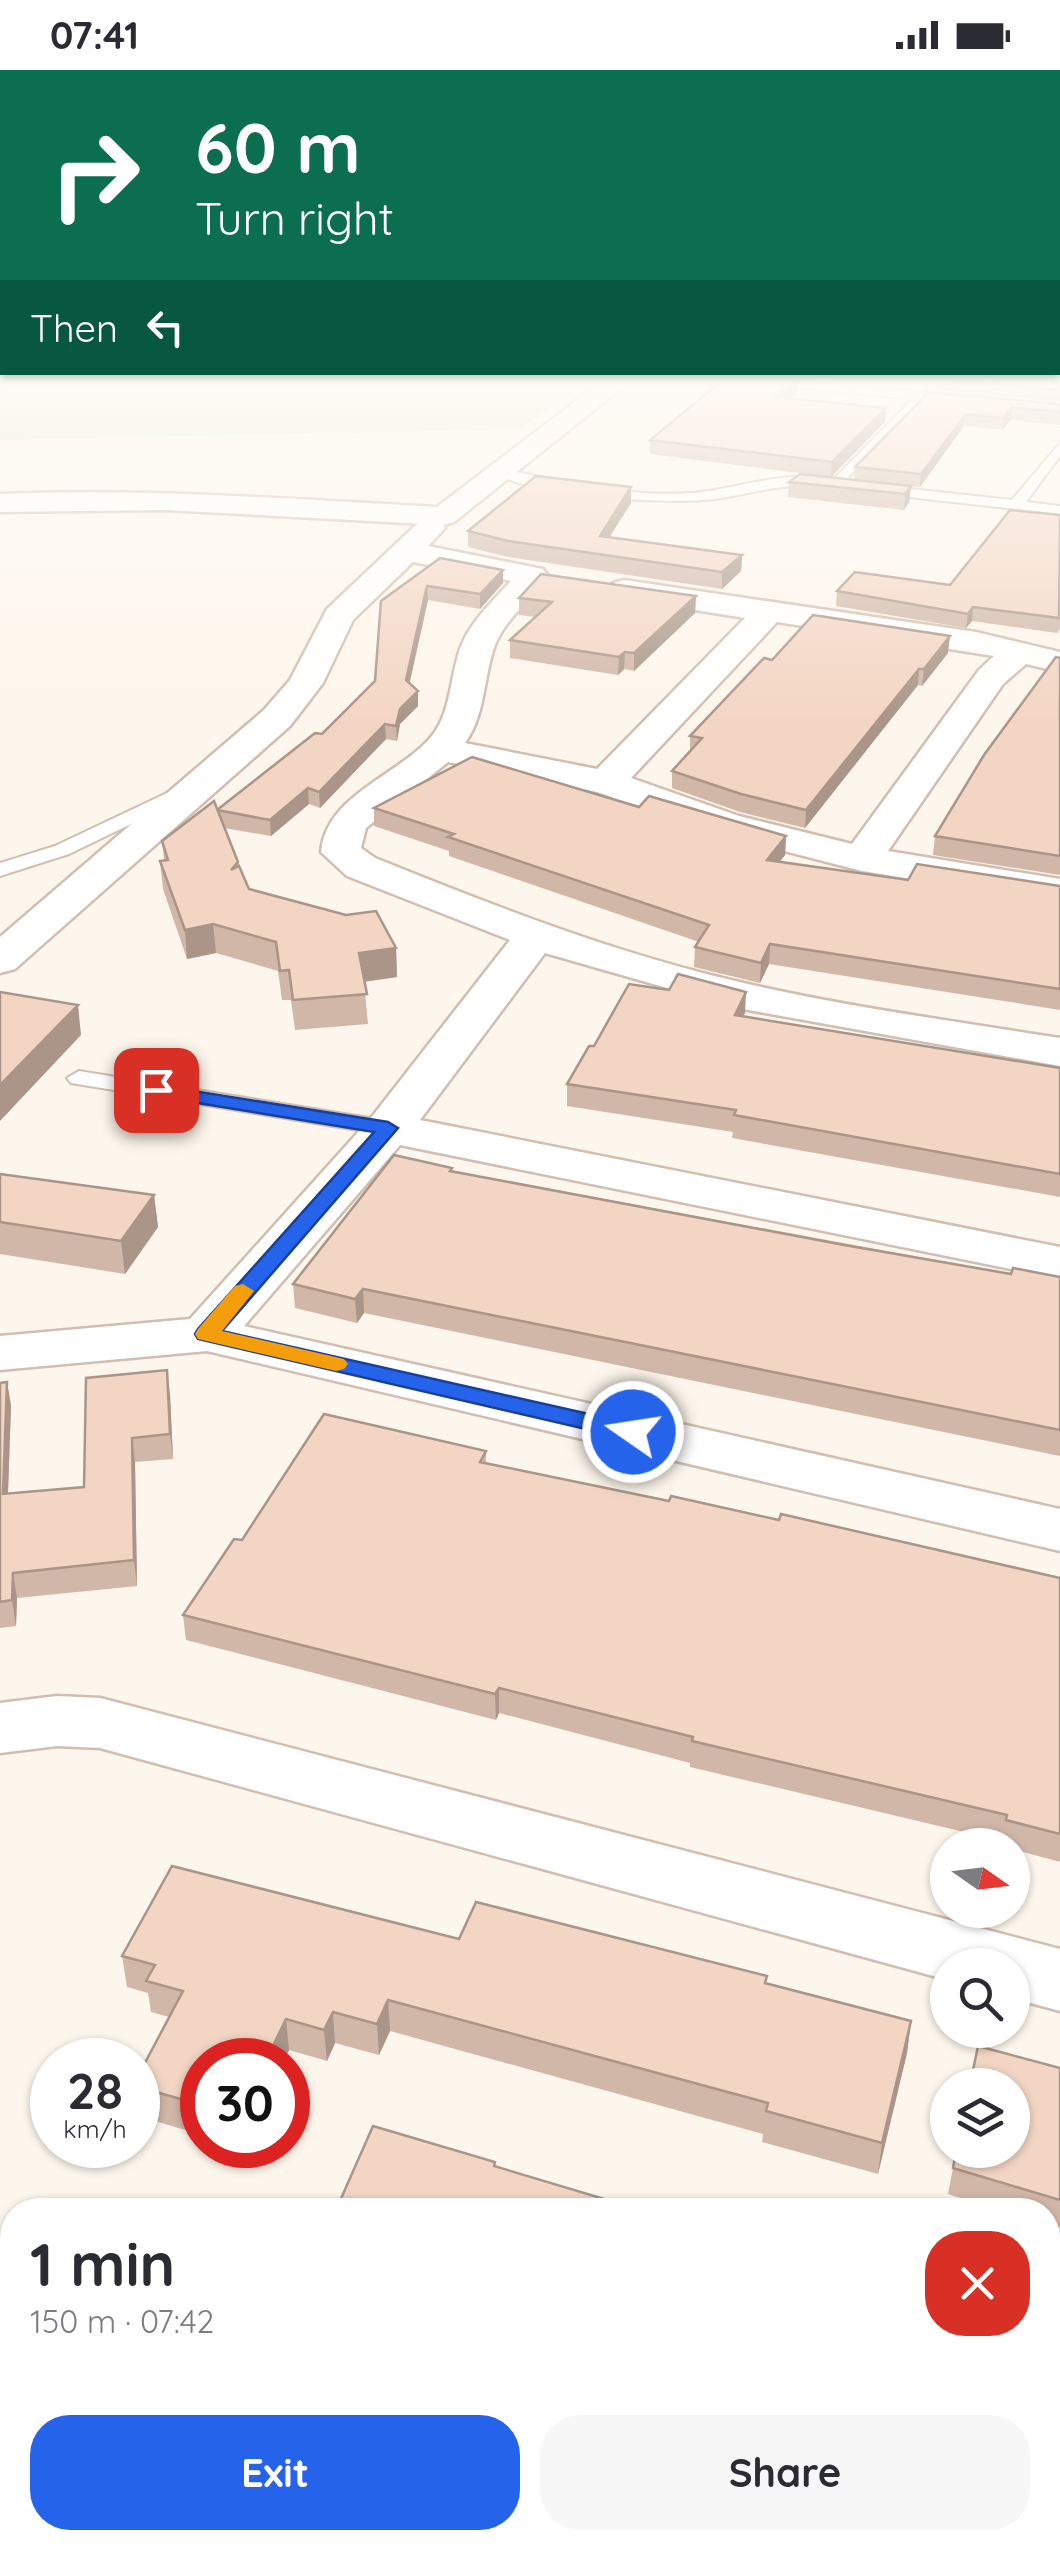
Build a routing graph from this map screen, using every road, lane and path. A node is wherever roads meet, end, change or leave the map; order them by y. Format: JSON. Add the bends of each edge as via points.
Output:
{"nodes":[{"id":1,"x":596,"y":491,"type":"edge"},
{"id":2,"x":733,"y":491,"type":"edge"},
{"id":3,"x":887,"y":491,"type":"edge"},
{"id":4,"x":1027,"y":491,"type":"edge"},
{"id":5,"x":476,"y":492,"type":"joint"},
{"id":6,"x":0,"y":503,"type":"edge"},
{"id":7,"x":1016,"y":505,"type":"junction"},
{"id":8,"x":320,"y":510,"type":"junction"},
{"id":9,"x":1060,"y":510,"type":"edge"},
{"id":10,"x":444,"y":516,"type":"junction"},
{"id":11,"x":405,"y":551,"type":"junction"},
{"id":12,"x":532,"y":576,"type":"junction"},
{"id":13,"x":769,"y":612,"type":"junction"},
{"id":14,"x":1020,"y":652,"type":"junction"},
{"id":15,"x":1060,"y":662,"type":"edge"},
{"id":16,"x":441,"y":750,"type":"junction"},
{"id":17,"x":212,"y":777,"type":"junction"},
{"id":18,"x":606,"y":782,"type":"junction"},
{"id":19,"x":862,"y":859,"type":"junction"},
{"id":20,"x":0,"y":870,"type":"edge"},
{"id":21,"x":1060,"y":892,"type":"edge"},
{"id":22,"x":535,"y":937,"type":"junction"},
{"id":23,"x":0,"y":960,"type":"edge"},
{"id":24,"x":1060,"y":1052,"type":"edge"},
{"id":25,"x":78,"y":1078,"type":"dead end"},
{"id":26,"x":388,"y":1128,"type":"junction"},
{"id":27,"x":1060,"y":1262,"type":"edge"},
{"id":28,"x":206,"y":1334,"type":"junction"},
{"id":29,"x":0,"y":1353,"type":"edge"},
{"id":30,"x":1060,"y":1530,"type":"edge"},
{"id":31,"x":0,"y":1728,"type":"edge"},
{"id":32,"x":940,"y":1948,"type":"edge"},
{"id":33,"x":1030,"y":1972,"type":"edge"},
{"id":34,"x":1060,"y":1980,"type":"edge"}],
"edges":[{"from":1,"to":2,"type":"lane","via":[[656,498]]},
{"from":3,"to":7,"type":"lane"},
{"from":4,"to":7,"type":"lane"},
{"from":5,"to":8,"type":"street"},
{"from":5,"to":10,"type":"street"},
{"from":6,"to":8,"type":"street","via":[[89,499]]},
{"from":7,"to":9,"type":"lane"},
{"from":8,"to":10,"type":"street"},
{"from":8,"to":11,"type":"street"},
{"from":10,"to":11,"type":"street"},
{"from":11,"to":12,"type":"street"},
{"from":11,"to":17,"type":"street","via":[[339,616],[306,683],[277,718]]},
{"from":12,"to":13,"type":"street"},
{"from":12,"to":16,"type":"street","via":[[487,627],[458,727]]},
{"from":13,"to":14,"type":"street"},
{"from":13,"to":18,"type":"street"},
{"from":14,"to":15,"type":"street"},
{"from":14,"to":19,"type":"street","via":[[992,678]]},
{"from":16,"to":18,"type":"street"},
{"from":16,"to":22,"type":"street","via":[[349,822],[342,852],[362,867]]},
{"from":17,"to":20,"type":"lane","via":[[62,850]]},
{"from":17,"to":23,"type":"street"},
{"from":18,"to":19,"type":"street","via":[[725,824]]},
{"from":19,"to":21,"type":"street"},
{"from":22,"to":24,"type":"street","via":[[735,995]]},
{"from":22,"to":26,"type":"street"},
{"from":25,"to":26,"type":"lane"},
{"from":26,"to":27,"type":"street"},
{"from":26,"to":28,"type":"street"},
{"from":28,"to":29,"type":"street"},
{"from":28,"to":30,"type":"street"},
{"from":31,"to":32,"type":"street","via":[[57,1720],[100,1723]]},
{"from":33,"to":34,"type":"street"}]}
